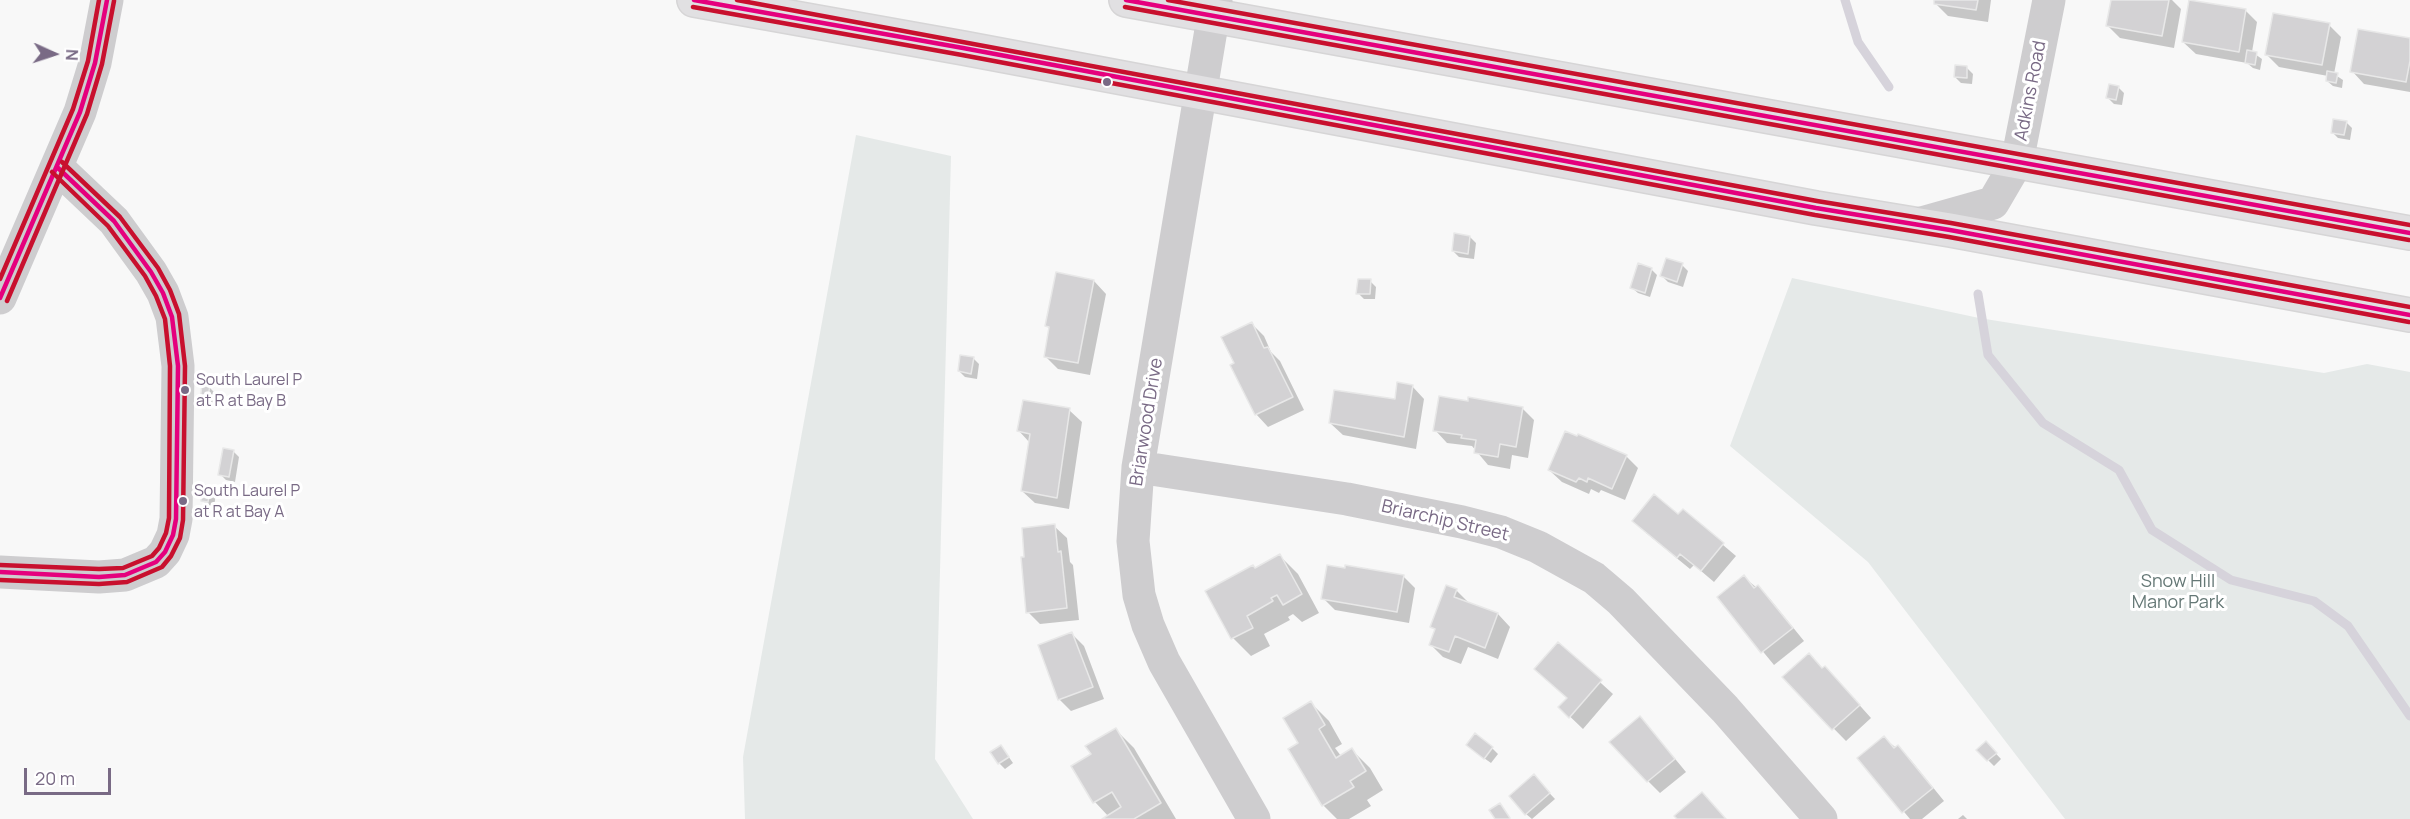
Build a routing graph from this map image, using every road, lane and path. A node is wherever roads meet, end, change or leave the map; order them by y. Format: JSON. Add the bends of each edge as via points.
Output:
{"nodes":[{"id":1,"x":107,"y":0,"type":"edge"},
{"id":2,"x":694,"y":0,"type":"edge"},
{"id":3,"x":1126,"y":0,"type":"edge"},
{"id":4,"x":2049,"y":0,"type":"edge"},
{"id":5,"x":1215,"y":8,"type":"edge"},
{"id":6,"x":1201,"y":93,"type":"junction"},
{"id":7,"x":2017,"y":162,"type":"junction"},
{"id":8,"x":57,"y":167,"type":"junction"},
{"id":9,"x":1915,"y":225,"type":"junction"},
{"id":10,"x":2410,"y":233,"type":"edge"},
{"id":11,"x":0,"y":298,"type":"edge"},
{"id":12,"x":2410,"y":315,"type":"edge"},
{"id":13,"x":1138,"y":467,"type":"junction"},
{"id":14,"x":0,"y":572,"type":"edge"},
{"id":15,"x":1254,"y":819,"type":"edge"},
{"id":16,"x":1821,"y":819,"type":"edge"}],
"edges":[{"from":1,"to":8,"type":"street","via":[[80,112]]},
{"from":2,"to":6,"type":"main road"},
{"from":3,"to":5,"type":"main road"},
{"from":4,"to":7,"type":"street","name":"Adkins Road"},
{"from":5,"to":6,"type":"street","name":"Briarwood Drive"},
{"from":5,"to":7,"type":"main road"},
{"from":6,"to":9,"type":"main road"},
{"from":6,"to":13,"type":"street","name":"Briarwood Drive"},
{"from":7,"to":9,"type":"street","name":"Adkins Road","via":[[1993,203]]},
{"from":7,"to":10,"type":"main road"},
{"from":8,"to":11,"type":"street"},
{"from":8,"to":14,"type":"street","via":[[114,221],[151,272],[172,317],[178,366],[176,519],[173,535],[156,562],[125,575]]},
{"from":9,"to":12,"type":"main road"},
{"from":13,"to":15,"type":"street","name":"Briarwood Drive","via":[[1134,542],[1139,595],[1148,626],[1164,662]]},
{"from":13,"to":16,"type":"street","name":"Briarchip Street","via":[[1347,499],[1462,522],[1538,547],[1594,578],[1621,601],[1725,709]]}]}
